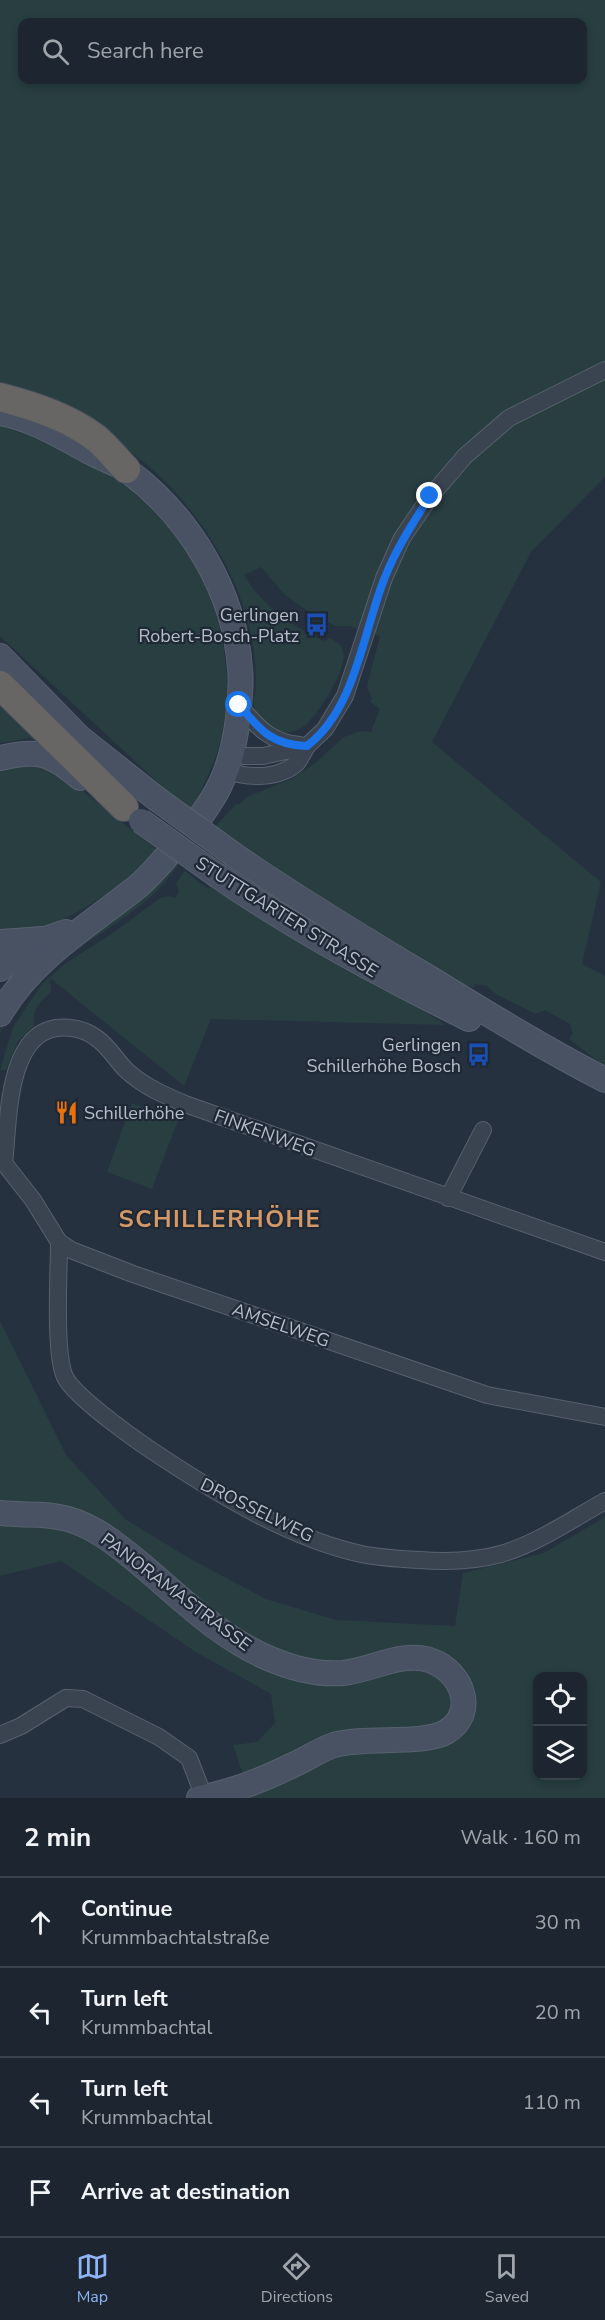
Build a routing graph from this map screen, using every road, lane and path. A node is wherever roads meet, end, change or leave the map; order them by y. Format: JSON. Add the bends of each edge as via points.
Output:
{"nodes":[{"id":1,"x":605,"y":370,"type":"edge"},
{"id":2,"x":0,"y":397,"type":"edge"},
{"id":3,"x":0,"y":413,"type":"edge"},
{"id":4,"x":126,"y":470,"type":"junction"},
{"id":5,"x":0,"y":656,"type":"edge"},
{"id":6,"x":0,"y":685,"type":"edge"},
{"id":7,"x":239,"y":705,"type":"junction"},
{"id":8,"x":307,"y":746,"type":"junction"},
{"id":9,"x":0,"y":758,"type":"edge"},
{"id":10,"x":229,"y":762,"type":"junction"},
{"id":11,"x":132,"y":814,"type":"junction"},
{"id":12,"x":201,"y":816,"type":"dead end"},
{"id":13,"x":166,"y":857,"type":"dead end"},
{"id":14,"x":84,"y":926,"type":"junction"},
{"id":15,"x":45,"y":939,"type":"junction"},
{"id":16,"x":0,"y":942,"type":"edge"},
{"id":17,"x":385,"y":965,"type":"junction"},
{"id":18,"x":0,"y":969,"type":"edge"},
{"id":19,"x":0,"y":1014,"type":"edge"},
{"id":20,"x":605,"y":1080,"type":"edge"},
{"id":21,"x":483,"y":1130,"type":"dead end"},
{"id":22,"x":2,"y":1162,"type":"edge"},
{"id":23,"x":448,"y":1198,"type":"junction"},
{"id":24,"x":59,"y":1242,"type":"junction"},
{"id":25,"x":605,"y":1252,"type":"edge"},
{"id":26,"x":605,"y":1417,"type":"edge"},
{"id":27,"x":605,"y":1500,"type":"edge"},
{"id":28,"x":0,"y":1513,"type":"edge"},
{"id":29,"x":0,"y":1735,"type":"edge"},
{"id":30,"x":207,"y":1796,"type":"edge"}],
"edges":[{"from":1,"to":8,"type":"street","via":[[509,418],[465,456],[430,496],[402,538],[384,578],[349,685],[335,715]]},
{"from":2,"to":4,"type":"highway","via":[[76,426],[98,440]]},
{"from":3,"to":4,"type":"main road","via":[[25,419]]},
{"from":4,"to":7,"type":"main road","via":[[187,531],[216,579],[234,629],[240,670]]},
{"from":5,"to":17,"type":"main road","name":"STUTTGARTER STRASSE","bridge":true,"via":[[80,738]]},
{"from":6,"to":11,"type":"highway"},
{"from":7,"to":8,"type":"street","via":[[266,735]]},
{"from":7,"to":10,"type":"main road"},
{"from":8,"to":10,"type":"street"},
{"from":9,"to":11,"type":"main road","name":"STUTTGARTER STRASSE","via":[[41,754],[60,760]]},
{"from":10,"to":12,"type":"main road","via":[[218,790]]},
{"from":11,"to":17,"type":"main road","name":"STUTTGARTER STRASSE","bridge":true,"via":[[278,915]]},
{"from":13,"to":14,"type":"main road","via":[[139,885]]},
{"from":14,"to":15,"type":"main road"},
{"from":14,"to":19,"type":"main road","via":[[22,982]]},
{"from":15,"to":16,"type":"main road"},
{"from":15,"to":18,"type":"main road"},
{"from":17,"to":20,"type":"main road","name":"STUTTGARTER STRASSE"},
{"from":21,"to":23,"type":"street"},
{"from":22,"to":23,"type":"street","name":"FINKENWEG","via":[[17,1064],[25,1048],[43,1032],[60,1027],[94,1035],[136,1078],[161,1094]]},
{"from":22,"to":24,"type":"street","via":[[33,1200]]},
{"from":23,"to":25,"type":"street","name":"FINKENWEG"},
{"from":24,"to":26,"type":"street","name":"AMSELWEG","via":[[145,1278],[487,1395]]},
{"from":24,"to":27,"type":"street","name":"DROSSELWEG","via":[[59,1345],[66,1379],[88,1402],[153,1451],[232,1501],[287,1528],[384,1558],[467,1560],[498,1555],[531,1543]]},
{"from":28,"to":30,"type":"main road","name":"PANORAMASTRASSE","via":[[52,1515],[101,1534],[226,1634],[253,1652],[284,1665],[343,1673],[419,1658],[440,1664],[456,1677],[461,1688],[461,1714],[445,1732],[336,1745],[255,1783]]},
{"from":29,"to":30,"type":"street","via":[[66,1698],[82,1699],[159,1737],[189,1758]]}]}
